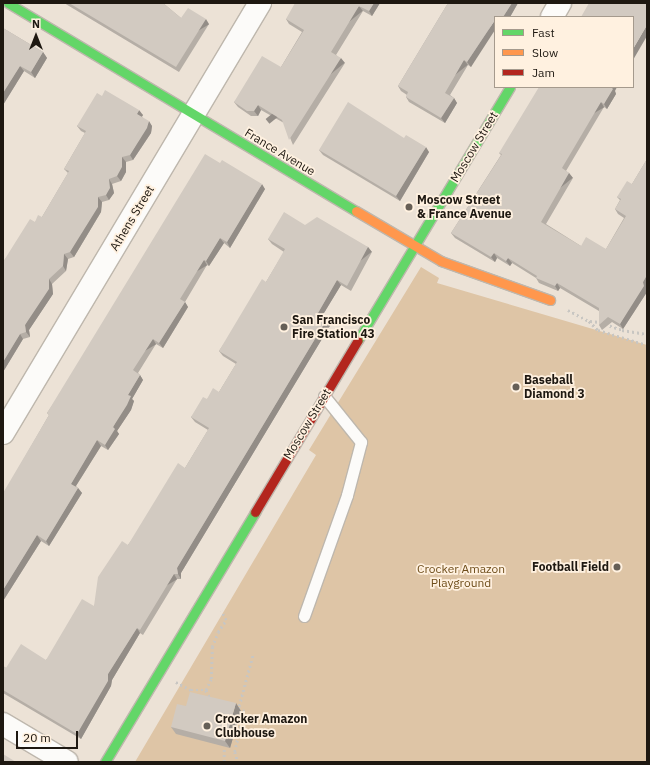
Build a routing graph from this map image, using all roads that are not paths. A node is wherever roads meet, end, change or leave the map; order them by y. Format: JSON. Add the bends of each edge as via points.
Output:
{"nodes":[{"id":1,"x":8,"y":3,"type":"edge"},
{"id":2,"x":260,"y":3,"type":"edge"},
{"id":3,"x":560,"y":3,"type":"edge"},
{"id":4,"x":553,"y":16,"type":"edge"},
{"id":5,"x":509,"y":88,"type":"edge"},
{"id":6,"x":193,"y":115,"type":"junction"},
{"id":7,"x":414,"y":246,"type":"junction"},
{"id":8,"x":550,"y":300,"type":"road end"},
{"id":9,"x":324,"y":396,"type":"junction"},
{"id":10,"x":3,"y":433,"type":"edge"},
{"id":11,"x":304,"y":616,"type":"dead end"},
{"id":12,"x":3,"y":724,"type":"edge"},
{"id":13,"x":67,"y":762,"type":"edge"},
{"id":14,"x":105,"y":762,"type":"edge"}],
"edges":[{"from":1,"to":6,"type":"street","name":"France Avenue"},
{"from":2,"to":6,"type":"street","name":"Athens Street"},
{"from":3,"to":4,"type":"street"},
{"from":5,"to":7,"type":"street","name":"Moscow Street"},
{"from":6,"to":7,"type":"street","name":"France Avenue"},
{"from":6,"to":10,"type":"street","name":"Athens Street"},
{"from":7,"to":8,"type":"street","name":"France Avenue","via":[[441,261]]},
{"from":7,"to":9,"type":"street","name":"Moscow Street"},
{"from":9,"to":11,"type":"lane","via":[[361,442],[347,495]]},
{"from":9,"to":14,"type":"street","name":"Moscow Street"},
{"from":12,"to":13,"type":"street"}]}
